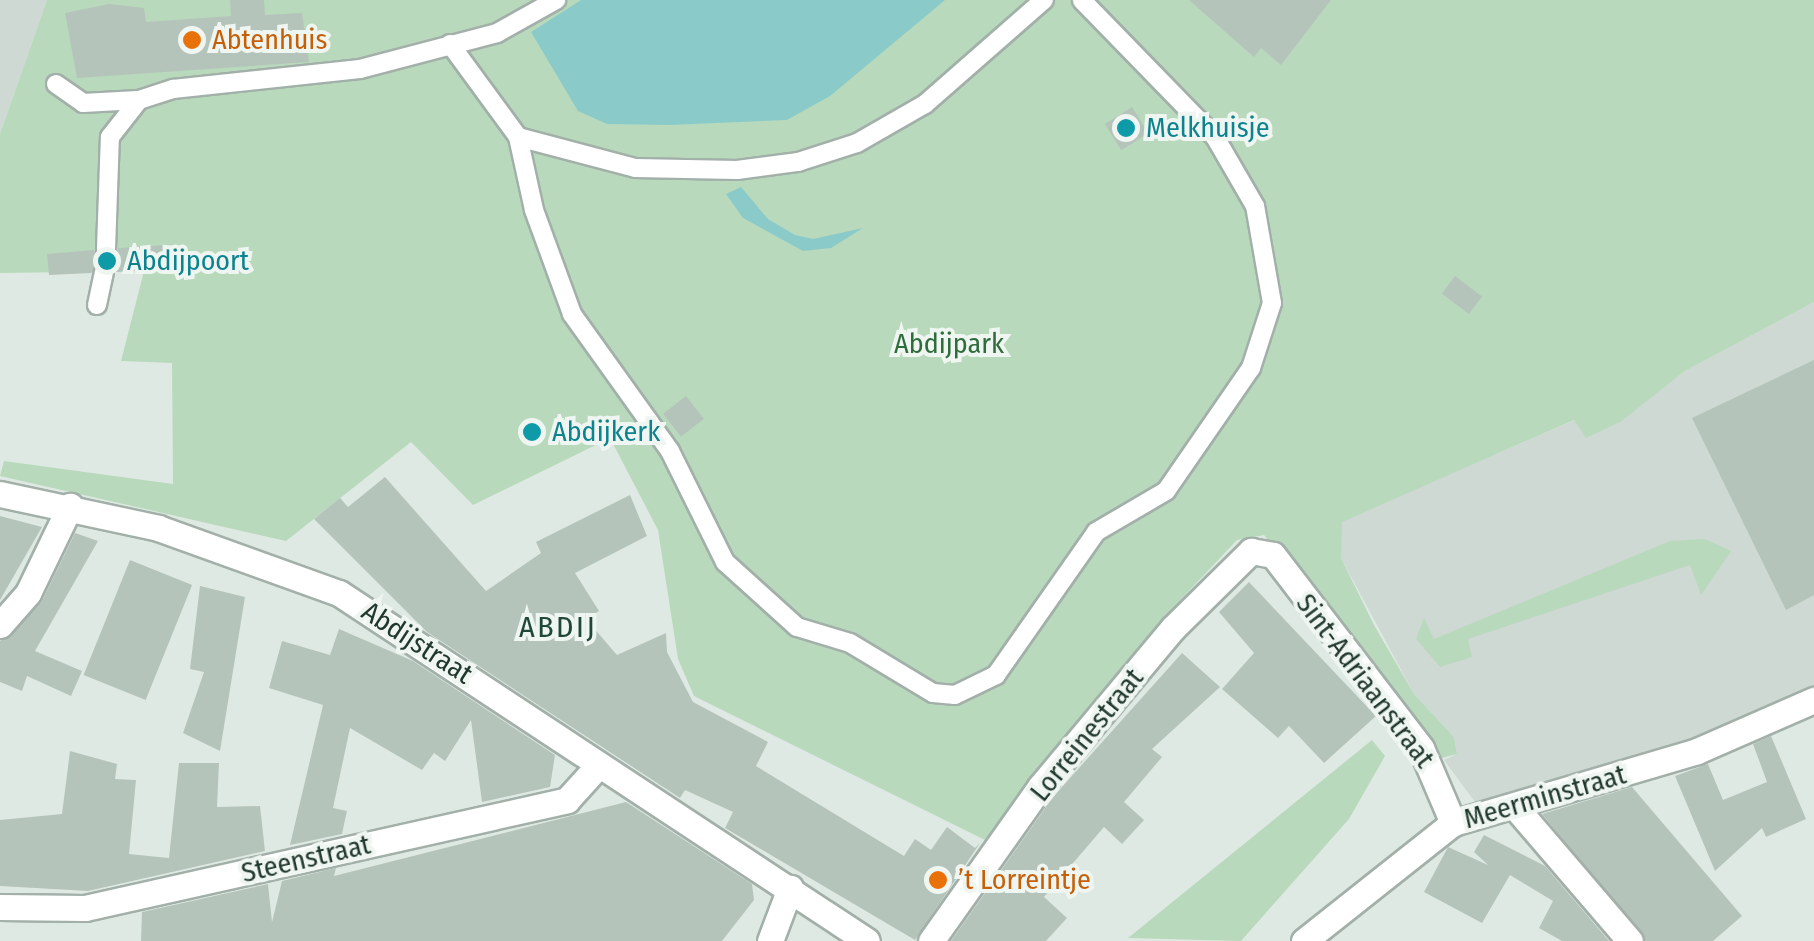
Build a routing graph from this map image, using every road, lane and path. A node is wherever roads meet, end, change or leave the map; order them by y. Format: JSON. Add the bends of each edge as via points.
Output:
{"nodes":[{"id":1,"x":556,"y":0,"type":"edge"},
{"id":2,"x":1044,"y":0,"type":"edge"},
{"id":3,"x":1082,"y":0,"type":"edge"},
{"id":4,"x":450,"y":44,"type":"junction"},
{"id":5,"x":56,"y":84,"type":"dead end"},
{"id":6,"x":139,"y":100,"type":"junction"},
{"id":7,"x":518,"y":136,"type":"junction"},
{"id":8,"x":106,"y":249,"type":"dead end"},
{"id":9,"x":104,"y":273,"type":"dead end"},
{"id":10,"x":97,"y":305,"type":"dead end"},
{"id":11,"x":0,"y":494,"type":"edge"},
{"id":12,"x":70,"y":506,"type":"junction"},
{"id":13,"x":1262,"y":549,"type":"joint"},
{"id":14,"x":0,"y":625,"type":"edge"},
{"id":15,"x":1814,"y":700,"type":"edge"},
{"id":16,"x":596,"y":768,"type":"junction"},
{"id":17,"x":1516,"y":808,"type":"junction"},
{"id":18,"x":1453,"y":823,"type":"junction"},
{"id":19,"x":790,"y":888,"type":"junction"},
{"id":20,"x":0,"y":907,"type":"edge"},
{"id":21,"x":770,"y":941,"type":"edge"},
{"id":22,"x":867,"y":941,"type":"edge"},
{"id":23,"x":932,"y":941,"type":"edge"},
{"id":24,"x":1304,"y":941,"type":"edge"},
{"id":25,"x":1630,"y":941,"type":"edge"}],
"edges":[{"from":1,"to":4,"type":"street","via":[[496,33]]},
{"from":2,"to":7,"type":"street","via":[[926,104],[857,143],[798,162],[737,170],[635,168]]},
{"from":3,"to":7,"type":"street","via":[[1216,137],[1255,206],[1272,303],[1251,368],[1195,455],[1166,490],[1096,532],[996,675],[955,694],[933,694],[850,642],[797,627],[725,562],[670,452],[572,314],[534,210]]},
{"from":4,"to":6,"type":"street","via":[[360,69],[205,84]]},
{"from":4,"to":7,"type":"street"},
{"from":5,"to":6,"type":"street","via":[[83,103]]},
{"from":6,"to":8,"type":"street","via":[[110,137]]},
{"from":9,"to":10,"type":"street"},
{"from":11,"to":12,"type":"street","name":"Abdijstraat"},
{"from":12,"to":14,"type":"street","via":[[28,592]]},
{"from":12,"to":16,"type":"street","name":"Abdijstraat","via":[[234,552],[338,593]]},
{"from":13,"to":18,"type":"street","name":"Sint-Adriaanstraat","via":[[1421,748]]},
{"from":13,"to":23,"type":"street","name":"Lorreinestraat","via":[[1244,556],[1173,628],[1040,787]]},
{"from":15,"to":17,"type":"street","name":"Meerminstraat","via":[[1696,752]]},
{"from":16,"to":19,"type":"street","name":"Abdijstraat"},
{"from":16,"to":20,"type":"street","name":"Steenstraat","via":[[567,800],[84,908]]},
{"from":17,"to":18,"type":"street","name":"Meerminstraat"},
{"from":17,"to":25,"type":"street"},
{"from":18,"to":24,"type":"street","name":"Meerminstraat"},
{"from":19,"to":21,"type":"street"},
{"from":19,"to":22,"type":"street","name":"Abdijstraat"}]}
